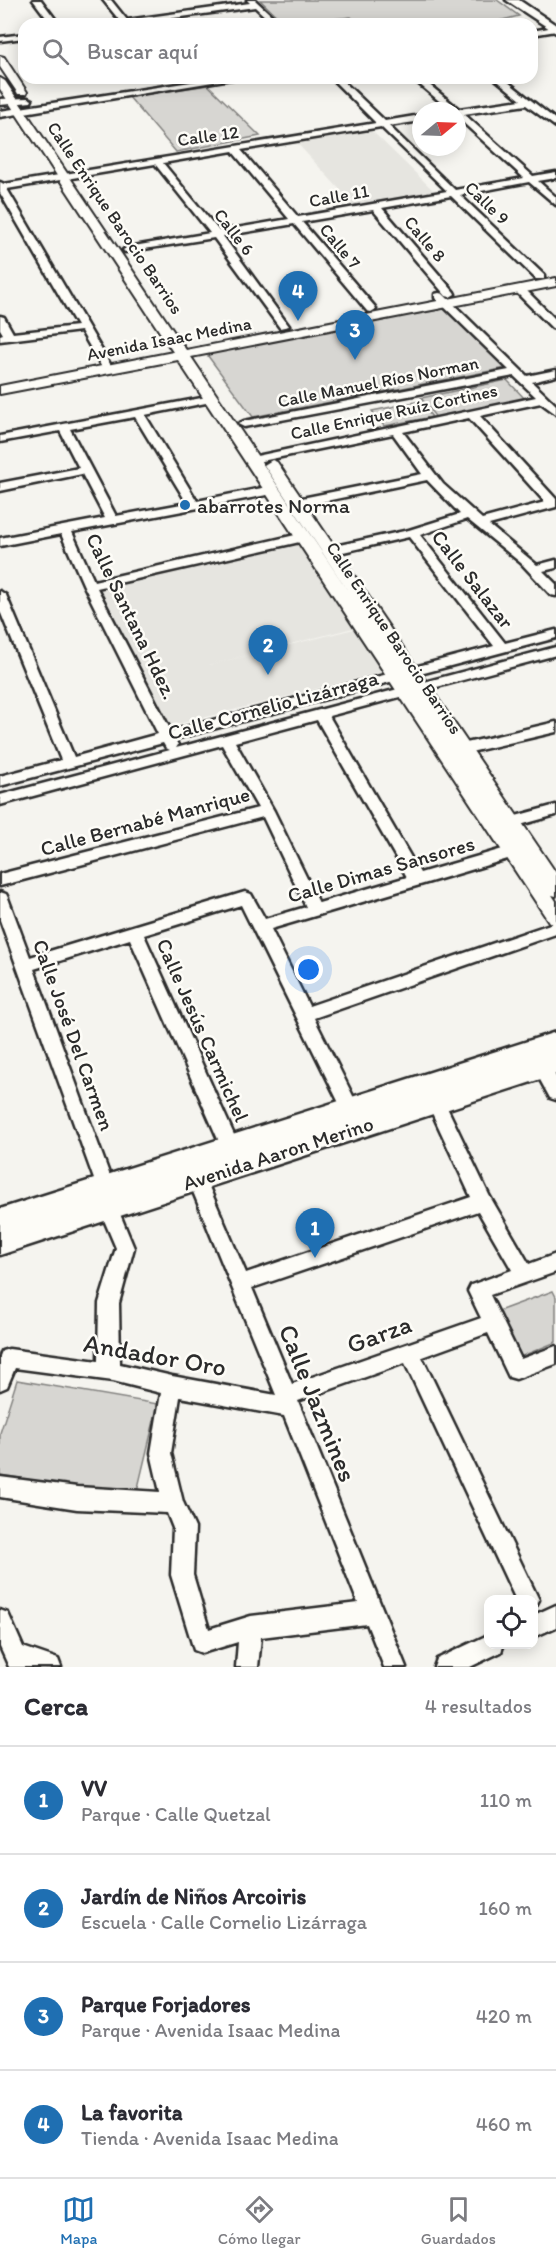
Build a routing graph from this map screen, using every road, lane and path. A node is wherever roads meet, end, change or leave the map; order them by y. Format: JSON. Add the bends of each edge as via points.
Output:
{"nodes":[{"id":1,"x":37,"y":0,"type":"edge"},
{"id":2,"x":107,"y":0,"type":"edge"},
{"id":3,"x":512,"y":0,"type":"edge"},
{"id":4,"x":532,"y":0,"type":"edge"},
{"id":5,"x":254,"y":3,"type":"edge"},
{"id":6,"x":50,"y":18,"type":"edge"},
{"id":7,"x":122,"y":18,"type":"edge"},
{"id":8,"x":146,"y":18,"type":"edge"},
{"id":9,"x":270,"y":18,"type":"edge"},
{"id":10,"x":554,"y":26,"type":"edge"},
{"id":11,"x":538,"y":27,"type":"edge"},
{"id":12,"x":538,"y":31,"type":"edge"},
{"id":13,"x":18,"y":37,"type":"edge"},
{"id":14,"x":0,"y":39,"type":"edge"},
{"id":15,"x":0,"y":59,"type":"edge"},
{"id":16,"x":0,"y":81,"type":"edge"},
{"id":17,"x":144,"y":84,"type":"edge"},
{"id":18,"x":171,"y":84,"type":"edge"},
{"id":19,"x":340,"y":84,"type":"edge"},
{"id":20,"x":423,"y":84,"type":"edge"},
{"id":21,"x":505,"y":84,"type":"edge"},
{"id":22,"x":445,"y":102,"type":"edge"},
{"id":23,"x":527,"y":102,"type":"junction"},
{"id":24,"x":19,"y":104,"type":"edge"},
{"id":25,"x":466,"y":111,"type":"edge"},
{"id":26,"x":0,"y":114,"type":"edge"},
{"id":27,"x":412,"y":120,"type":"edge"},
{"id":28,"x":466,"y":120,"type":"edge"},
{"id":29,"x":556,"y":124,"type":"edge"},
{"id":30,"x":383,"y":125,"type":"junction"},
{"id":31,"x":236,"y":150,"type":"junction"},
{"id":32,"x":156,"y":160,"type":"junction"},
{"id":33,"x":556,"y":175,"type":"edge"},
{"id":34,"x":71,"y":176,"type":"junction"},
{"id":35,"x":532,"y":179,"type":"junction"},
{"id":36,"x":0,"y":186,"type":"edge"},
{"id":37,"x":452,"y":193,"type":"junction"},
{"id":38,"x":556,"y":202,"type":"edge"},
{"id":39,"x":375,"y":206,"type":"junction"},
{"id":40,"x":297,"y":220,"type":"junction"},
{"id":41,"x":217,"y":235,"type":"junction"},
{"id":42,"x":128,"y":250,"type":"junction"},
{"id":43,"x":556,"y":274,"type":"edge"},
{"id":44,"x":540,"y":277,"type":"junction"},
{"id":45,"x":556,"y":282,"type":"edge"},
{"id":46,"x":519,"y":289,"type":"junction"},
{"id":47,"x":445,"y":298,"type":"junction"},
{"id":48,"x":371,"y":309,"type":"junction"},
{"id":49,"x":0,"y":319,"type":"edge"},
{"id":50,"x":284,"y":326,"type":"junction"},
{"id":51,"x":556,"y":326,"type":"edge"},
{"id":52,"x":83,"y":328,"type":"junction"},
{"id":53,"x":5,"y":337,"type":"edge"},
{"id":54,"x":186,"y":349,"type":"junction"},
{"id":55,"x":105,"y":365,"type":"junction"},
{"id":56,"x":556,"y":373,"type":"edge"},
{"id":57,"x":521,"y":376,"type":"junction"},
{"id":58,"x":10,"y":382,"type":"edge"},
{"id":59,"x":0,"y":390,"type":"edge"},
{"id":60,"x":212,"y":399,"type":"junction"},
{"id":61,"x":543,"y":399,"type":"junction"},
{"id":62,"x":556,"y":411,"type":"edge"},
{"id":63,"x":138,"y":413,"type":"junction"},
{"id":64,"x":472,"y":414,"type":"junction"},
{"id":65,"x":244,"y":424,"type":"junction"},
{"id":66,"x":63,"y":426,"type":"junction"},
{"id":67,"x":397,"y":431,"type":"junction"},
{"id":68,"x":0,"y":439,"type":"edge"},
{"id":69,"x":259,"y":458,"type":"junction"},
{"id":70,"x":86,"y":470,"type":"junction"},
{"id":71,"x":429,"y":476,"type":"junction"},
{"id":72,"x":0,"y":487,"type":"edge"},
{"id":73,"x":272,"y":490,"type":"junction"},
{"id":74,"x":297,"y":503,"type":"junction"},
{"id":75,"x":554,"y":504,"type":"edge"},
{"id":76,"x":194,"y":505,"type":"junction"},
{"id":77,"x":468,"y":515,"type":"junction"},
{"id":78,"x":112,"y":520,"type":"junction"},
{"id":79,"x":481,"y":523,"type":"junction"},
{"id":80,"x":65,"y":530,"type":"junction"},
{"id":81,"x":412,"y":534,"type":"junction"},
{"id":82,"x":304,"y":537,"type":"junction"},
{"id":83,"x":0,"y":542,"type":"edge"},
{"id":84,"x":330,"y":551,"type":"junction"},
{"id":85,"x":556,"y":564,"type":"edge"},
{"id":86,"x":536,"y":569,"type":"junction"},
{"id":87,"x":90,"y":586,"type":"junction"},
{"id":88,"x":556,"y":592,"type":"edge"},
{"id":89,"x":0,"y":595,"type":"edge"},
{"id":90,"x":556,"y":634,"type":"edge"},
{"id":91,"x":502,"y":648,"type":"junction"},
{"id":92,"x":556,"y":651,"type":"edge"},
{"id":93,"x":403,"y":674,"type":"junction"},
{"id":94,"x":413,"y":689,"type":"junction"},
{"id":95,"x":321,"y":714,"type":"junction"},
{"id":96,"x":556,"y":727,"type":"edge"},
{"id":97,"x":166,"y":737,"type":"junction"},
{"id":98,"x":226,"y":739,"type":"junction"},
{"id":99,"x":462,"y":749,"type":"junction"},
{"id":100,"x":175,"y":753,"type":"junction"},
{"id":101,"x":69,"y":763,"type":"junction"},
{"id":102,"x":0,"y":781,"type":"edge"},
{"id":103,"x":0,"y":800,"type":"edge"},
{"id":104,"x":556,"y":810,"type":"edge"},
{"id":105,"x":267,"y":811,"type":"junction"},
{"id":106,"x":504,"y":825,"type":"junction"},
{"id":107,"x":513,"y":852,"type":"junction"},
{"id":108,"x":0,"y":880,"type":"edge"},
{"id":109,"x":417,"y":881,"type":"junction"},
{"id":110,"x":556,"y":889,"type":"edge"},
{"id":111,"x":0,"y":898,"type":"edge"},
{"id":112,"x":315,"y":910,"type":"junction"},
{"id":113,"x":556,"y":916,"type":"edge"},
{"id":114,"x":261,"y":926,"type":"junction"},
{"id":115,"x":556,"y":928,"type":"edge"},
{"id":116,"x":134,"y":931,"type":"junction"},
{"id":117,"x":25,"y":965,"type":"junction"},
{"id":118,"x":303,"y":1016,"type":"junction"},
{"id":119,"x":556,"y":1042,"type":"edge"},
{"id":120,"x":549,"y":1065,"type":"edge"},
{"id":121,"x":556,"y":1093,"type":"edge"},
{"id":122,"x":436,"y":1101,"type":"junction"},
{"id":123,"x":350,"y":1108,"type":"junction"},
{"id":124,"x":230,"y":1146,"type":"junction"},
{"id":125,"x":193,"y":1169,"type":"junction"},
{"id":126,"x":107,"y":1197,"type":"junction"},
{"id":127,"x":482,"y":1201,"type":"junction"},
{"id":128,"x":0,"y":1221,"type":"edge"},
{"id":129,"x":0,"y":1242,"type":"edge"},
{"id":130,"x":556,"y":1263,"type":"edge"},
{"id":131,"x":524,"y":1274,"type":"junction"},
{"id":132,"x":241,"y":1283,"type":"junction"},
{"id":133,"x":492,"y":1323,"type":"junction"},
{"id":134,"x":410,"y":1352,"type":"junction"},
{"id":135,"x":556,"y":1354,"type":"edge"},
{"id":136,"x":113,"y":1372,"type":"junction"},
{"id":137,"x":0,"y":1380,"type":"edge"},
{"id":138,"x":172,"y":1386,"type":"junction"},
{"id":139,"x":288,"y":1401,"type":"junction"},
{"id":140,"x":0,"y":1487,"type":"edge"},
{"id":141,"x":173,"y":1503,"type":"junction"},
{"id":142,"x":526,"y":1595,"type":"edge"},
{"id":143,"x":371,"y":1612,"type":"junction"},
{"id":144,"x":0,"y":1621,"type":"edge"},
{"id":145,"x":251,"y":1627,"type":"junction"},
{"id":146,"x":484,"y":1648,"type":"edge"},
{"id":147,"x":18,"y":1662,"type":"edge"},
{"id":148,"x":50,"y":1667,"type":"edge"},
{"id":149,"x":247,"y":1667,"type":"edge"},
{"id":150,"x":394,"y":1667,"type":"edge"},
{"id":151,"x":445,"y":1667,"type":"edge"}],
"edges":[{"from":1,"to":6,"type":"street"},
{"from":2,"to":7,"type":"street"},
{"from":3,"to":10,"type":"main road"},
{"from":4,"to":10,"type":"main road"},
{"from":5,"to":8,"type":"street"},
{"from":5,"to":9,"type":"street"},
{"from":10,"to":11,"type":"street"},
{"from":10,"to":12,"type":"street"},
{"from":13,"to":14,"type":"street"},
{"from":15,"to":24,"type":"street","name":"Calle Enrique Barocio Barrios"},
{"from":16,"to":24,"type":"street","name":"Calle Enrique Barocio Barrios"},
{"from":17,"to":24,"type":"street"},
{"from":18,"to":24,"type":"street"},
{"from":19,"to":30,"type":"street","name":"Calle 9"},
{"from":20,"to":22,"type":"street"},
{"from":21,"to":23,"type":"street"},
{"from":23,"to":25,"type":"street"},
{"from":23,"to":29,"type":"street"},
{"from":24,"to":26,"type":"street"},
{"from":24,"to":34,"type":"street","name":"Calle Enrique Barocio Barrios"},
{"from":27,"to":30,"type":"street","name":"Calle 12"},
{"from":28,"to":35,"type":"street"},
{"from":30,"to":31,"type":"street","name":"Calle 12"},
{"from":30,"to":37,"type":"street","name":"Calle 9"},
{"from":31,"to":32,"type":"street","name":"Calle 12"},
{"from":31,"to":40,"type":"street","name":"Calle 7"},
{"from":32,"to":34,"type":"street","name":"Calle 12"},
{"from":32,"to":41,"type":"street","name":"Calle 6"},
{"from":33,"to":35,"type":"street","name":"Calle 11"},
{"from":34,"to":36,"type":"street","name":"Calle 12"},
{"from":34,"to":42,"type":"street","name":"Calle Enrique Barocio Barrios"},
{"from":34,"to":54,"type":"street","name":"Calle Enrique Barocio Barrios"},
{"from":35,"to":37,"type":"street","name":"Calle 11"},
{"from":35,"to":38,"type":"street"},
{"from":36,"to":52,"type":"street"},
{"from":37,"to":39,"type":"street","name":"Calle 11"},
{"from":37,"to":44,"type":"street","name":"Calle 9"},
{"from":39,"to":40,"type":"street","name":"Calle 11"},
{"from":39,"to":47,"type":"street","name":"Calle 8"},
{"from":40,"to":41,"type":"street","name":"Calle 11"},
{"from":40,"to":48,"type":"street","name":"Calle 7"},
{"from":41,"to":42,"type":"street","name":"Calle 11"},
{"from":41,"to":50,"type":"street","name":"Calle 6"},
{"from":42,"to":54,"type":"street","name":"Calle Enrique Barocio Barrios"},
{"from":43,"to":44,"type":"street","name":"Avenida Isaac Medina"},
{"from":44,"to":47,"type":"street","name":"Avenida Isaac Medina"},
{"from":45,"to":46,"type":"street","name":"Avenida Isaac Medina"},
{"from":46,"to":47,"type":"street","name":"Avenida Isaac Medina"},
{"from":46,"to":51,"type":"street"},
{"from":47,"to":48,"type":"street","name":"Avenida Isaac Medina"},
{"from":47,"to":54,"type":"street","name":"Avenida Isaac Medina"},
{"from":47,"to":57,"type":"street","name":"Calle 8"},
{"from":48,"to":50,"type":"street","name":"Avenida Isaac Medina"},
{"from":49,"to":53,"type":"street"},
{"from":50,"to":54,"type":"street","name":"Avenida Isaac Medina"},
{"from":52,"to":53,"type":"street"},
{"from":52,"to":55,"type":"street"},
{"from":54,"to":55,"type":"street","name":"Avenida Isaac Medina"},
{"from":54,"to":60,"type":"street","name":"Calle Enrique Barocio Barrios"},
{"from":54,"to":65,"type":"street","name":"Calle Enrique Barocio Barrios"},
{"from":55,"to":58,"type":"street","name":"Avenida Isaac Medina"},
{"from":56,"to":57,"type":"street","name":"Calle Manuel Ríos Norman"},
{"from":57,"to":61,"type":"street","name":"Calle 8"},
{"from":57,"to":65,"type":"street","name":"Calle Manuel Ríos Norman"},
{"from":58,"to":59,"type":"street","name":"Avenida Isaac Medina"},
{"from":60,"to":63,"type":"street"},
{"from":60,"to":69,"type":"street","name":"Calle Enrique Barocio Barrios"},
{"from":61,"to":62,"type":"street","name":"Calle 8"},
{"from":61,"to":64,"type":"street","name":"Calle Enrique Ruíz Cortines"},
{"from":63,"to":66,"type":"street"},
{"from":63,"to":76,"type":"street"},
{"from":64,"to":67,"type":"street","name":"Calle Enrique Ruíz Cortines"},
{"from":64,"to":75,"type":"street"},
{"from":65,"to":69,"type":"street","name":"Calle Enrique Barocio Barrios"},
{"from":66,"to":68,"type":"street"},
{"from":66,"to":70,"type":"street","name":"Calle Santana Hdez."},
{"from":67,"to":69,"type":"street","name":"Calle Enrique Ruíz Cortines"},
{"from":67,"to":71,"type":"street"},
{"from":69,"to":73,"type":"street","name":"Calle Enrique Barocio Barrios"},
{"from":69,"to":74,"type":"street","name":"Calle Enrique Barocio Barrios"},
{"from":70,"to":72,"type":"street"},
{"from":70,"to":78,"type":"street","name":"Calle Santana Hdez."},
{"from":71,"to":74,"type":"street"},
{"from":71,"to":77,"type":"street"},
{"from":73,"to":76,"type":"street"},
{"from":73,"to":82,"type":"street","name":"Calle Enrique Barocio Barrios"},
{"from":74,"to":84,"type":"street","name":"Calle Enrique Barocio Barrios"},
{"from":75,"to":79,"type":"street"},
{"from":76,"to":78,"type":"street"},
{"from":77,"to":79,"type":"street"},
{"from":77,"to":81,"type":"street"},
{"from":78,"to":80,"type":"street"},
{"from":79,"to":86,"type":"street"},
{"from":80,"to":83,"type":"street"},
{"from":80,"to":87,"type":"street","name":"Calle Santana Hdez."},
{"from":81,"to":84,"type":"street"},
{"from":81,"to":91,"type":"street","name":"Calle Salazar"},
{"from":82,"to":87,"type":"street"},
{"from":82,"to":93,"type":"street","name":"Calle Enrique Barocio Barrios"},
{"from":84,"to":93,"type":"street","name":"Calle Enrique Barocio Barrios"},
{"from":85,"to":86,"type":"street"},
{"from":86,"to":88,"type":"street"},
{"from":87,"to":97,"type":"street","name":"Calle Santana Hdez."},
{"from":89,"to":101,"type":"street"},
{"from":90,"to":91,"type":"street","name":"Calle Cornelio Lizárraga"},
{"from":91,"to":93,"type":"street","name":"Calle Cornelio Lizárraga"},
{"from":92,"to":94,"type":"street","name":"Calle Cornelio Lizárraga"},
{"from":93,"to":94,"type":"street","name":"Calle Enrique Barocio Barrios"},
{"from":93,"to":97,"type":"street","name":"Calle Cornelio Lizárraga"},
{"from":94,"to":95,"type":"street","name":"Calle Cornelio Lizárraga"},
{"from":94,"to":99,"type":"street","name":"Calle Enrique Barocio Barrios"},
{"from":94,"to":106,"type":"street","name":"Calle Enrique Barocio Barrios"},
{"from":95,"to":98,"type":"street","name":"Calle Cornelio Lizárraga"},
{"from":95,"to":109,"type":"street"},
{"from":96,"to":99,"type":"street"},
{"from":97,"to":100,"type":"street","name":"Calle Santana Hdez."},
{"from":97,"to":101,"type":"street","name":"Calle Cornelio Lizárraga"},
{"from":98,"to":100,"type":"street","name":"Calle Cornelio Lizárraga"},
{"from":98,"to":105,"type":"street"},
{"from":99,"to":106,"type":"street","name":"Calle Enrique Barocio Barrios"},
{"from":100,"to":103,"type":"street","name":"Calle Cornelio Lizárraga"},
{"from":101,"to":102,"type":"street","name":"Calle Cornelio Lizárraga"},
{"from":104,"to":106,"type":"street"},
{"from":105,"to":108,"type":"street","name":"Calle Bernabé Manrique"},
{"from":105,"to":112,"type":"street"},
{"from":106,"to":107,"type":"street","name":"Calle Enrique Barocio Barrios"},
{"from":106,"to":110,"type":"street","name":"Calle Enrique Barocio Barrios"},
{"from":107,"to":109,"type":"street","name":"Calle Dimas Sansores"},
{"from":107,"to":113,"type":"street","name":"Calle Enrique Barocio Barrios"},
{"from":109,"to":112,"type":"street","name":"Calle Dimas Sansores"},
{"from":111,"to":117,"type":"street","name":"Calle José Del Carmen"},
{"from":112,"to":114,"type":"street","name":"Calle Dimas Sansores"},
{"from":114,"to":116,"type":"street","via":[[244,898]]},
{"from":114,"to":118,"type":"street"},
{"from":115,"to":118,"type":"street"},
{"from":116,"to":117,"type":"street"},
{"from":116,"to":124,"type":"street","name":"Calle Jesús Carmichel"},
{"from":117,"to":126,"type":"street","name":"Calle José Del Carmen"},
{"from":118,"to":123,"type":"street"},
{"from":119,"to":123,"type":"main road","name":"Avenida Aaron Merino"},
{"from":120,"to":121,"type":"street"},
{"from":120,"to":122,"type":"main road","name":"Avenida Aaron Merino"},
{"from":122,"to":125,"type":"main road","name":"Avenida Aaron Merino"},
{"from":122,"to":127,"type":"street"},
{"from":123,"to":124,"type":"main road","name":"Avenida Aaron Merino"},
{"from":124,"to":125,"type":"main road","name":"Avenida Aaron Merino"},
{"from":125,"to":126,"type":"main road","name":"Avenida Aaron Merino"},
{"from":125,"to":132,"type":"street","name":"Calle Jazmines"},
{"from":126,"to":128,"type":"main road","name":"Avenida Aaron Merino"},
{"from":126,"to":129,"type":"main road","name":"Avenida Aaron Merino"},
{"from":126,"to":136,"type":"street","name":"Calle José Del Carmen","via":[[125,1248],[109,1303],[108,1360]]},
{"from":127,"to":131,"type":"street"},
{"from":127,"to":132,"type":"street"},
{"from":130,"to":131,"type":"street"},
{"from":131,"to":133,"type":"street","via":[[478,1291]]},
{"from":132,"to":139,"type":"street","name":"Calle Jazmines"},
{"from":133,"to":134,"type":"street","name":"Garza"},
{"from":133,"to":135,"type":"street","via":[[516,1370]]},
{"from":134,"to":139,"type":"street","name":"Garza"},
{"from":134,"to":142,"type":"street"},
{"from":136,"to":137,"type":"street","name":"Andador Oro","via":[[9,1358]]},
{"from":136,"to":138,"type":"street","name":"Andador Oro"},
{"from":138,"to":139,"type":"street","name":"Andador Oro"},
{"from":138,"to":141,"type":"street","via":[[161,1453]]},
{"from":139,"to":143,"type":"street","name":"Calle Jazmines"},
{"from":140,"to":141,"type":"street","via":[[77,1498]]},
{"from":141,"to":145,"type":"street","via":[[184,1528],[182,1575],[202,1642]]},
{"from":143,"to":145,"type":"street"},
{"from":143,"to":150,"type":"street","name":"Calle Jazmines"},
{"from":144,"to":147,"type":"street"},
{"from":145,"to":149,"type":"street"},
{"from":146,"to":151,"type":"street"},
{"from":147,"to":148,"type":"street"}]}
